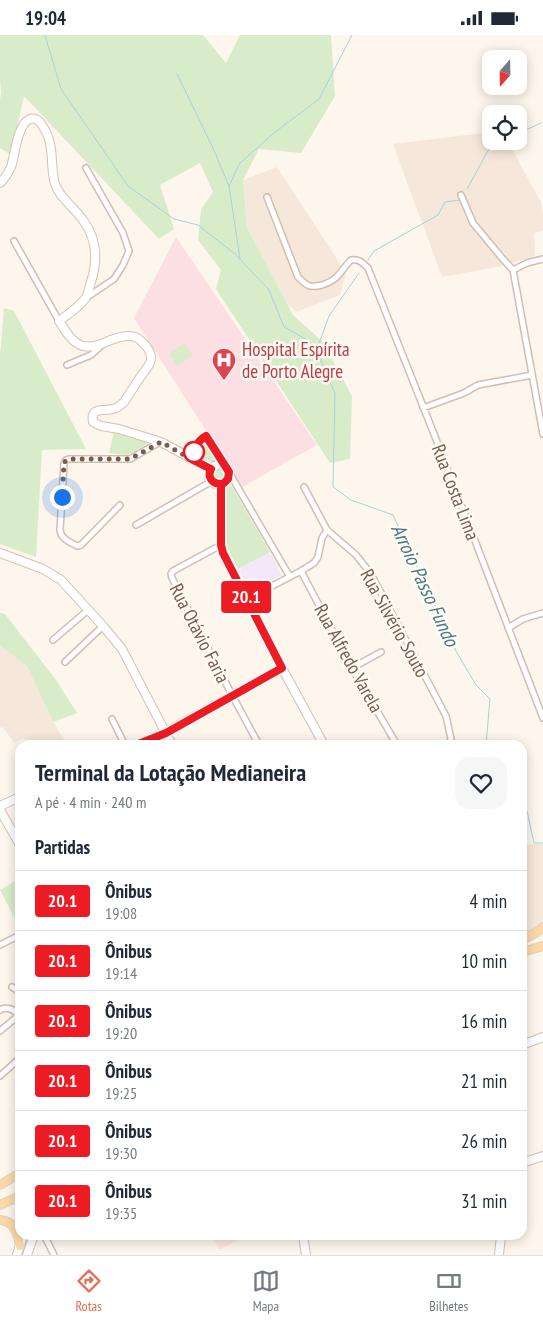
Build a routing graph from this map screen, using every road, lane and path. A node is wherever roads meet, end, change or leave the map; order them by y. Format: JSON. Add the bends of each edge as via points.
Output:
{"nodes":[{"id":1,"x":86,"y":168,"type":"dead end"},
{"id":2,"x":0,"y":183,"type":"edge"},
{"id":3,"x":461,"y":195,"type":"dead end"},
{"id":4,"x":267,"y":197,"type":"dead end"},
{"id":5,"x":14,"y":241,"type":"dead end"},
{"id":6,"x":543,"y":259,"type":"edge"},
{"id":7,"x":512,"y":270,"type":"junction"},
{"id":8,"x":86,"y":298,"type":"junction"},
{"id":9,"x":59,"y":321,"type":"junction"},
{"id":10,"x":103,"y":344,"type":"junction"},
{"id":11,"x":67,"y":365,"type":"dead end"},
{"id":12,"x":532,"y":375,"type":"junction"},
{"id":13,"x":423,"y":408,"type":"junction"},
{"id":14,"x":543,"y":434,"type":"edge"},
{"id":15,"x":161,"y":442,"type":"junction"},
{"id":16,"x":193,"y":460,"type":"junction"},
{"id":17,"x":211,"y":469,"type":"junction"},
{"id":18,"x":227,"y":469,"type":"junction"},
{"id":19,"x":212,"y":481,"type":"junction"},
{"id":20,"x":221,"y":484,"type":"junction"},
{"id":21,"x":304,"y":487,"type":"dead end"},
{"id":22,"x":120,"y":505,"type":"dead end"},
{"id":23,"x":136,"y":525,"type":"dead end"},
{"id":24,"x":327,"y":530,"type":"junction"},
{"id":25,"x":221,"y":545,"type":"junction"},
{"id":26,"x":0,"y":553,"type":"edge"},
{"id":27,"x":301,"y":571,"type":"junction"},
{"id":28,"x":290,"y":577,"type":"junction"},
{"id":29,"x":247,"y":599,"type":"junction"},
{"id":30,"x":88,"y":610,"type":"junction"},
{"id":31,"x":543,"y":613,"type":"edge"},
{"id":32,"x":103,"y":626,"type":"junction"},
{"id":33,"x":508,"y":628,"type":"junction"},
{"id":34,"x":53,"y":640,"type":"dead end"},
{"id":35,"x":381,"y":652,"type":"dead end"},
{"id":36,"x":65,"y":662,"type":"dead end"},
{"id":37,"x":352,"y":667,"type":"junction"},
{"id":38,"x":282,"y":668,"type":"junction"},
{"id":39,"x":232,"y":695,"type":"junction"},
{"id":40,"x":543,"y":718,"type":"edge"},
{"id":41,"x":112,"y":719,"type":"dead end"},
{"id":42,"x":166,"y":733,"type":"junction"},
{"id":43,"x":122,"y":740,"type":"edge"},
{"id":44,"x":148,"y":740,"type":"edge"},
{"id":45,"x":170,"y":740,"type":"edge"},
{"id":46,"x":256,"y":740,"type":"edge"},
{"id":47,"x":321,"y":740,"type":"edge"},
{"id":48,"x":394,"y":740,"type":"edge"},
{"id":49,"x":450,"y":740,"type":"edge"},
{"id":50,"x":15,"y":800,"type":"edge"},
{"id":51,"x":0,"y":808,"type":"edge"},
{"id":52,"x":15,"y":836,"type":"edge"},
{"id":53,"x":543,"y":927,"type":"edge"},
{"id":54,"x":15,"y":938,"type":"edge"},
{"id":55,"x":527,"y":938,"type":"edge"},
{"id":56,"x":0,"y":945,"type":"edge"},
{"id":57,"x":543,"y":946,"type":"edge"},
{"id":58,"x":527,"y":951,"type":"edge"},
{"id":59,"x":12,"y":987,"type":"dead end"},
{"id":60,"x":15,"y":989,"type":"edge"},
{"id":61,"x":0,"y":1010,"type":"edge"},
{"id":62,"x":15,"y":1012,"type":"edge"},
{"id":63,"x":15,"y":1018,"type":"edge"},
{"id":64,"x":0,"y":1031,"type":"edge"},
{"id":65,"x":543,"y":1037,"type":"edge"},
{"id":66,"x":527,"y":1043,"type":"edge"},
{"id":67,"x":15,"y":1063,"type":"edge"},
{"id":68,"x":0,"y":1076,"type":"edge"},
{"id":69,"x":543,"y":1156,"type":"edge"},
{"id":70,"x":527,"y":1161,"type":"edge"},
{"id":71,"x":15,"y":1176,"type":"edge"},
{"id":72,"x":0,"y":1185,"type":"edge"},
{"id":73,"x":15,"y":1198,"type":"edge"},
{"id":74,"x":0,"y":1205,"type":"edge"},
{"id":75,"x":0,"y":1220,"type":"edge"},
{"id":76,"x":15,"y":1229,"type":"edge"},
{"id":77,"x":19,"y":1240,"type":"edge"},
{"id":78,"x":22,"y":1240,"type":"edge"},
{"id":79,"x":32,"y":1240,"type":"edge"},
{"id":80,"x":46,"y":1240,"type":"edge"},
{"id":81,"x":304,"y":1240,"type":"edge"},
{"id":82,"x":500,"y":1240,"type":"edge"},
{"id":83,"x":20,"y":1246,"type":"junction"},
{"id":84,"x":17,"y":1255,"type":"edge"},
{"id":85,"x":27,"y":1255,"type":"edge"},
{"id":86,"x":54,"y":1255,"type":"edge"},
{"id":87,"x":306,"y":1255,"type":"edge"},
{"id":88,"x":499,"y":1255,"type":"edge"}],
"edges":[{"from":1,"to":8,"type":"street","via":[[123,233],[129,251],[114,279]]},
{"from":2,"to":8,"type":"street","via":[[11,167],[23,125],[29,119],[40,122],[50,140],[57,190],[83,219],[96,254]]},
{"from":3,"to":7,"type":"street","via":[[473,223]]},
{"from":4,"to":13,"type":"street","name":"Rua Costa Lima","via":[[298,277],[306,285],[314,287],[332,281],[352,260],[358,260],[368,268]]},
{"from":5,"to":9,"type":"street"},
{"from":6,"to":7,"type":"street"},
{"from":7,"to":12,"type":"street"},
{"from":8,"to":9,"type":"street"},
{"from":9,"to":10,"type":"street","via":[[74,341],[82,346]]},
{"from":10,"to":11,"type":"street","via":[[91,355]]},
{"from":10,"to":15,"type":"street","via":[[124,336],[140,339],[148,347],[150,363],[124,402],[114,409],[97,410],[93,422]]},
{"from":12,"to":13,"type":"street","via":[[478,385]]},
{"from":12,"to":14,"type":"street"},
{"from":13,"to":33,"type":"street","name":"Rua Costa Lima"},
{"from":15,"to":16,"type":"street"},
{"from":15,"to":22,"type":"street","via":[[130,459],[96,458],[66,460],[64,463],[62,537],[80,545]]},
{"from":16,"to":17,"type":"street"},
{"from":16,"to":18,"type":"street","via":[[196,445],[206,436]]},
{"from":17,"to":18,"type":"street","via":[[219,465]]},
{"from":17,"to":19,"type":"street"},
{"from":18,"to":20,"type":"street","via":[[228,479]]},
{"from":18,"to":28,"type":"street"},
{"from":19,"to":20,"type":"street"},
{"from":19,"to":23,"type":"street"},
{"from":20,"to":25,"type":"street"},
{"from":21,"to":24,"type":"street","name":"Rua Silvério Souto"},
{"from":24,"to":27,"type":"street","via":[[318,557]]},
{"from":24,"to":49,"type":"street","name":"Rua Silvério Souto","via":[[356,555],[371,575],[446,716]]},
{"from":25,"to":29,"type":"street"},
{"from":25,"to":39,"type":"street","name":"Rua Otávio Faria","via":[[171,574]]},
{"from":26,"to":30,"type":"street","via":[[43,569],[61,580]]},
{"from":27,"to":28,"type":"street"},
{"from":27,"to":37,"type":"street","name":"Rua Alfredo Varela"},
{"from":28,"to":29,"type":"street"},
{"from":29,"to":38,"type":"street"},
{"from":30,"to":32,"type":"street"},
{"from":30,"to":34,"type":"street"},
{"from":31,"to":33,"type":"street"},
{"from":32,"to":36,"type":"street"},
{"from":32,"to":42,"type":"street","via":[[122,649]]},
{"from":33,"to":40,"type":"street","name":"Rua Costa Lima"},
{"from":35,"to":37,"type":"street"},
{"from":37,"to":48,"type":"street","name":"Rua Alfredo Varela"},
{"from":38,"to":39,"type":"street"},
{"from":38,"to":47,"type":"street"},
{"from":39,"to":42,"type":"street"},
{"from":39,"to":46,"type":"street","name":"Rua Otávio Faria"},
{"from":41,"to":43,"type":"street"},
{"from":42,"to":44,"type":"street"},
{"from":42,"to":45,"type":"street"},
{"from":50,"to":51,"type":"street"},
{"from":51,"to":52,"type":"street"},
{"from":53,"to":55,"type":"main road"},
{"from":54,"to":56,"type":"street"},
{"from":57,"to":58,"type":"main road"},
{"from":59,"to":60,"type":"street"},
{"from":61,"to":62,"type":"street","via":[[6,1008]]},
{"from":63,"to":64,"type":"street"},
{"from":65,"to":66,"type":"street"},
{"from":67,"to":68,"type":"street"},
{"from":69,"to":70,"type":"street"},
{"from":71,"to":72,"type":"main road"},
{"from":73,"to":74,"type":"main road"},
{"from":75,"to":76,"type":"main road","via":[[6,1220]]},
{"from":77,"to":83,"type":"main road"},
{"from":78,"to":83,"type":"street"},
{"from":79,"to":85,"type":"street"},
{"from":80,"to":86,"type":"street"},
{"from":81,"to":87,"type":"street"},
{"from":82,"to":88,"type":"street"},
{"from":83,"to":84,"type":"street"}]}
